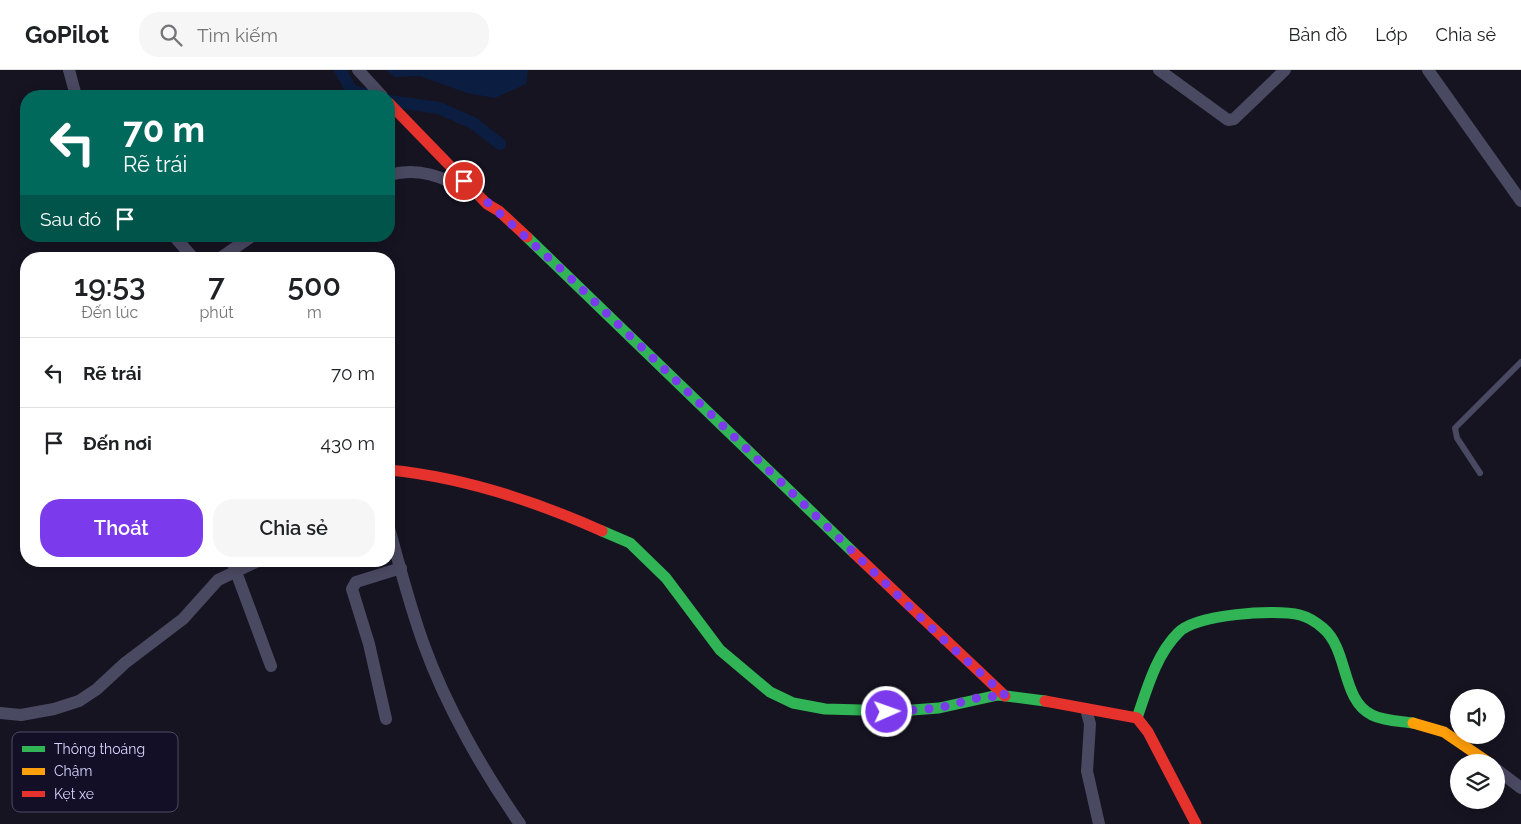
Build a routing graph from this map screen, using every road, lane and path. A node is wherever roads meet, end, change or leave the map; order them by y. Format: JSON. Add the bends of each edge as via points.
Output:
{"nodes":[{"id":1,"x":69,"y":70,"type":"edge"},
{"id":2,"x":358,"y":70,"type":"edge"},
{"id":3,"x":1159,"y":70,"type":"edge"},
{"id":4,"x":1284,"y":70,"type":"edge"},
{"id":5,"x":1428,"y":70,"type":"edge"},
{"id":6,"x":74,"y":90,"type":"edge"},
{"id":7,"x":376,"y":90,"type":"edge"},
{"id":8,"x":395,"y":110,"type":"edge"},
{"id":9,"x":395,"y":174,"type":"edge"},
{"id":10,"x":1521,"y":201,"type":"edge"},
{"id":11,"x":487,"y":204,"type":"junction"},
{"id":12,"x":179,"y":242,"type":"edge"},
{"id":13,"x":243,"y":242,"type":"edge"},
{"id":14,"x":188,"y":252,"type":"edge"},
{"id":15,"x":228,"y":252,"type":"edge"},
{"id":16,"x":1521,"y":362,"type":"edge"},
{"id":17,"x":395,"y":471,"type":"edge"},
{"id":18,"x":1480,"y":473,"type":"dead end"},
{"id":19,"x":395,"y":548,"type":"edge"},
{"id":20,"x":233,"y":567,"type":"edge"},
{"id":21,"x":234,"y":567,"type":"edge"},
{"id":22,"x":401,"y":568,"type":"junction"},
{"id":23,"x":271,"y":666,"type":"dead end"},
{"id":24,"x":1006,"y":696,"type":"junction"},
{"id":25,"x":1086,"y":709,"type":"junction"},
{"id":26,"x":0,"y":713,"type":"edge"},
{"id":27,"x":1137,"y":718,"type":"junction"},
{"id":28,"x":386,"y":719,"type":"dead end"},
{"id":29,"x":1477,"y":754,"type":"edge"},
{"id":30,"x":1505,"y":776,"type":"edge"},
{"id":31,"x":1521,"y":788,"type":"edge"},
{"id":32,"x":520,"y":824,"type":"edge"},
{"id":33,"x":1099,"y":824,"type":"edge"},
{"id":34,"x":1196,"y":824,"type":"edge"}],
"edges":[{"from":1,"to":6,"type":"street"},
{"from":2,"to":7,"type":"street"},
{"from":3,"to":4,"type":"street","via":[[1225,119],[1231,120]]},
{"from":5,"to":10,"type":"street"},
{"from":8,"to":11,"type":"street"},
{"from":9,"to":11,"type":"street","via":[[412,170],[430,173]]},
{"from":11,"to":24,"type":"street","via":[[563,271],[946,642]]},
{"from":12,"to":14,"type":"street"},
{"from":13,"to":15,"type":"street"},
{"from":16,"to":18,"type":"lane","via":[[1455,428],[1457,438]]},
{"from":17,"to":24,"type":"street","via":[[422,473],[490,490],[579,520],[630,543],[666,578],[720,650],[751,678],[787,701],[825,710],[899,711],[939,708],[981,697]]},
{"from":19,"to":22,"type":"street"},
{"from":20,"to":26,"type":"street","via":[[183,619],[79,701],[37,712]]},
{"from":21,"to":23,"type":"street"},
{"from":22,"to":28,"type":"street","via":[[356,582],[352,589],[369,644]]},
{"from":22,"to":32,"type":"street","via":[[424,646],[451,707]]},
{"from":24,"to":25,"type":"street"},
{"from":25,"to":27,"type":"street"},
{"from":25,"to":33,"type":"street","via":[[1090,724],[1087,771]]},
{"from":27,"to":29,"type":"street","via":[[1157,664],[1185,626],[1196,621],[1228,617],[1293,614],[1319,625],[1338,645],[1355,700],[1365,711],[1382,719],[1439,730]]},
{"from":27,"to":34,"type":"street","via":[[1148,732]]},
{"from":30,"to":31,"type":"street"}]}
